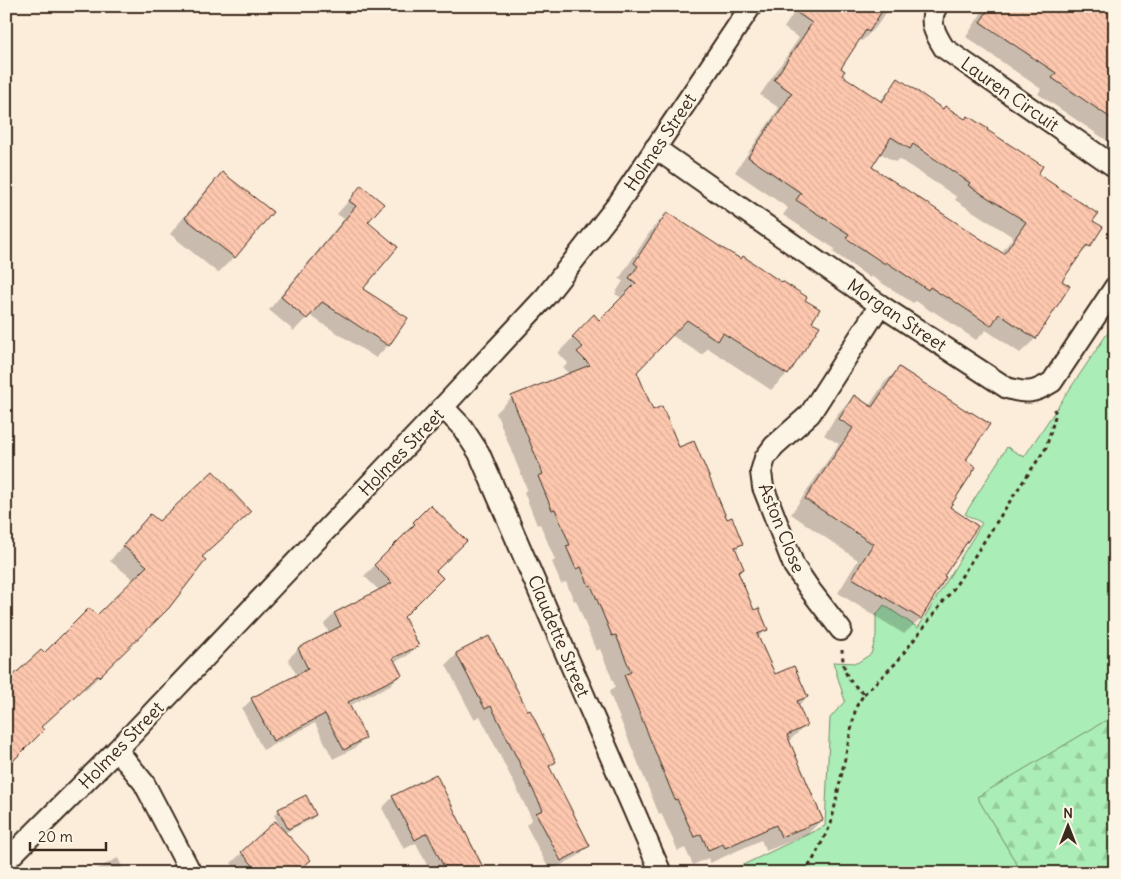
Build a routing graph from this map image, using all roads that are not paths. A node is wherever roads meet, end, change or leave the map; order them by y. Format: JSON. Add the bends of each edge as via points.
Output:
{"nodes":[{"id":1,"x":751,"y":6,"type":"edge"},
{"id":2,"x":937,"y":6,"type":"edge"},
{"id":3,"x":655,"y":148,"type":"junction"},
{"id":4,"x":1115,"y":166,"type":"edge"},
{"id":5,"x":1115,"y":287,"type":"edge"},
{"id":6,"x":880,"y":305,"type":"junction"},
{"id":7,"x":443,"y":408,"type":"junction"},
{"id":8,"x":841,"y":630,"type":"road end"},
{"id":9,"x":116,"y":750,"type":"junction"},
{"id":10,"x":6,"y":861,"type":"edge"},
{"id":11,"x":191,"y":873,"type":"edge"},
{"id":12,"x":661,"y":873,"type":"edge"}],
"edges":[{"from":1,"to":3,"type":"street","name":"Holmes Street"},
{"from":2,"to":4,"type":"street","name":"Lauren Circuit","via":[[932,22],[944,48]]},
{"from":3,"to":6,"type":"street","name":"Morgan Street"},
{"from":3,"to":7,"type":"street","name":"Holmes Street","via":[[618,204],[546,296]]},
{"from":5,"to":6,"type":"street","name":"Morgan Street","via":[[1052,382],[1023,393],[1007,388]]},
{"from":6,"to":8,"type":"street","name":"Aston Close","via":[[810,414],[774,446],[765,458],[761,472],[763,487],[794,566]]},
{"from":7,"to":9,"type":"street","name":"Holmes Street"},
{"from":7,"to":12,"type":"street","name":"Claudette Street","via":[[462,427],[480,453]]},
{"from":9,"to":10,"type":"street","name":"Holmes Street"},
{"from":9,"to":11,"type":"street","via":[[144,784]]}]}
